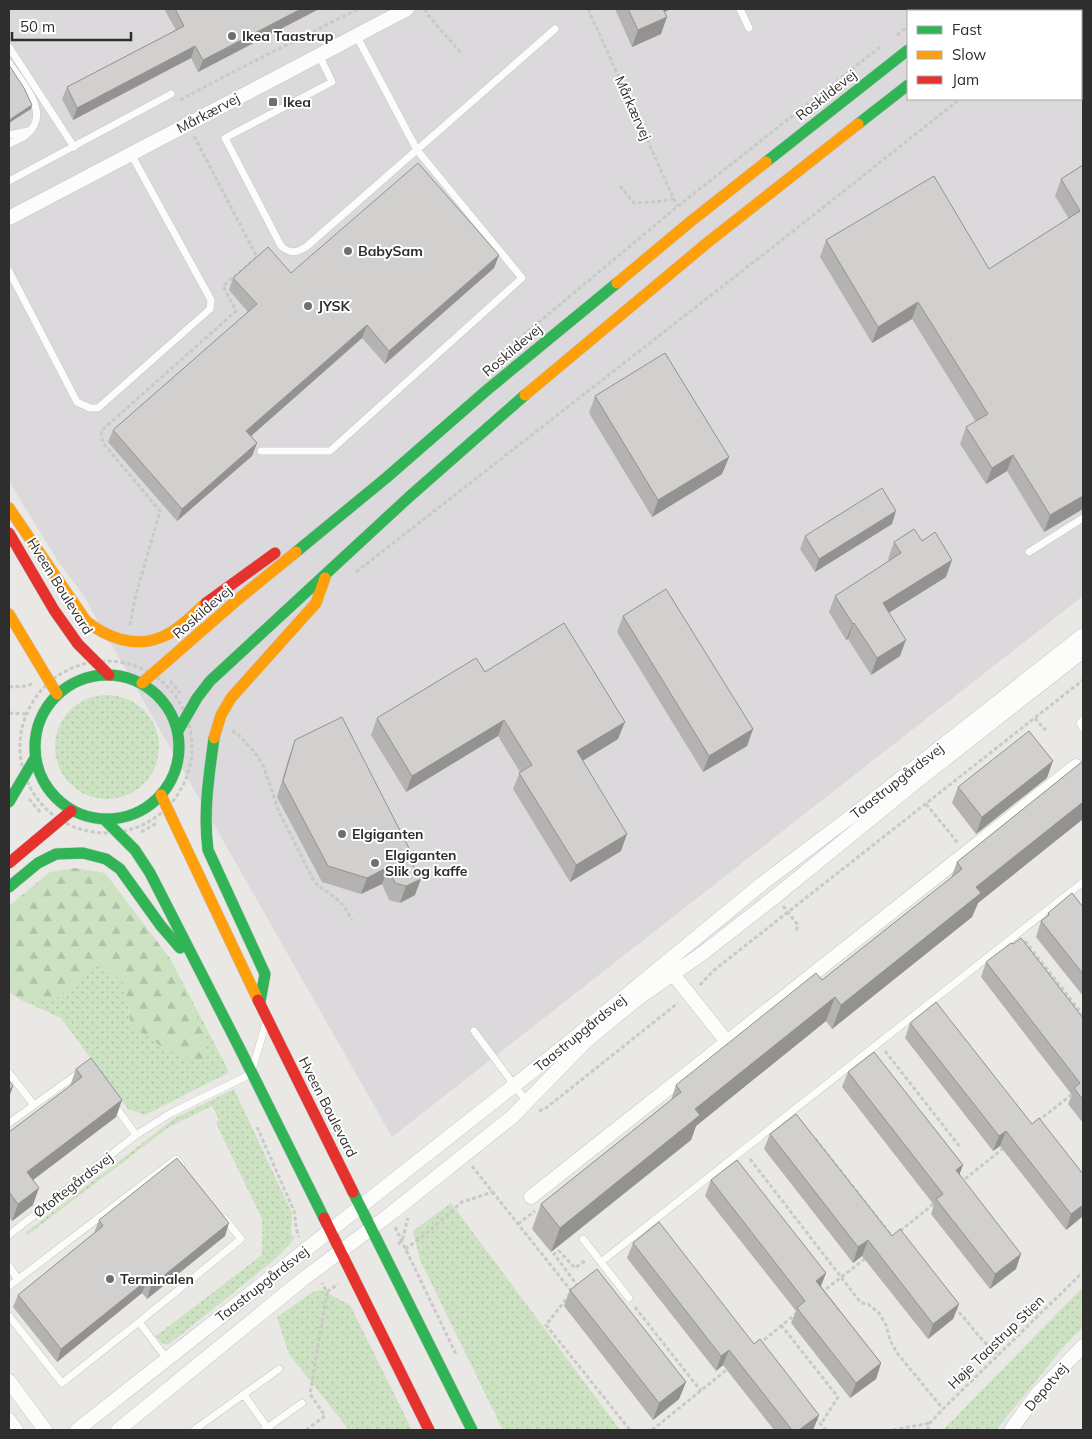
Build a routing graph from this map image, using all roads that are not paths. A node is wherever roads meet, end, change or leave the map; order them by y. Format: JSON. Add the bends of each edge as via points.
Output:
{"nodes":[{"id":1,"x":407,"y":9,"type":"edge"},
{"id":2,"x":740,"y":9,"type":"edge"},
{"id":3,"x":749,"y":28,"type":"dead end"},
{"id":4,"x":554,"y":29,"type":"dead end"},
{"id":5,"x":356,"y":35,"type":"junction"},
{"id":6,"x":9,"y":46,"type":"edge"},
{"id":7,"x":907,"y":51,"type":"edge"},
{"id":8,"x":319,"y":54,"type":"junction"},
{"id":9,"x":9,"y":63,"type":"edge"},
{"id":10,"x":907,"y":86,"type":"edge"},
{"id":11,"x":171,"y":94,"type":"dead end"},
{"id":12,"x":30,"y":131,"type":"junction"},
{"id":13,"x":9,"y":135,"type":"edge"},
{"id":14,"x":9,"y":144,"type":"edge"},
{"id":15,"x":74,"y":147,"type":"junction"},
{"id":16,"x":417,"y":150,"type":"junction"},
{"id":17,"x":131,"y":154,"type":"junction"},
{"id":18,"x":9,"y":181,"type":"edge"},
{"id":19,"x":9,"y":218,"type":"edge"},
{"id":20,"x":9,"y":271,"type":"edge"},
{"id":21,"x":261,"y":451,"type":"dead end"},
{"id":22,"x":386,"y":478,"type":"junction"},
{"id":23,"x":9,"y":508,"type":"edge"},
{"id":24,"x":1083,"y":518,"type":"edge"},
{"id":25,"x":9,"y":533,"type":"edge"},
{"id":26,"x":1029,"y":552,"type":"dead end"},
{"id":27,"x":326,"y":574,"type":"junction"},
{"id":28,"x":9,"y":614,"type":"edge"},
{"id":29,"x":1083,"y":635,"type":"edge"},
{"id":30,"x":1083,"y":651,"type":"edge"},
{"id":31,"x":109,"y":674,"type":"junction"},
{"id":32,"x":142,"y":683,"type":"junction"},
{"id":33,"x":56,"y":694,"type":"junction"},
{"id":34,"x":1083,"y":720,"type":"edge"},
{"id":35,"x":1083,"y":728,"type":"edge"},
{"id":36,"x":178,"y":731,"type":"junction"},
{"id":37,"x":35,"y":758,"type":"junction"},
{"id":38,"x":1080,"y":763,"type":"edge"},
{"id":39,"x":161,"y":795,"type":"junction"},
{"id":40,"x":9,"y":802,"type":"edge"},
{"id":41,"x":71,"y":811,"type":"junction"},
{"id":42,"x":104,"y":819,"type":"junction"},
{"id":43,"x":9,"y":863,"type":"edge"},
{"id":44,"x":1083,"y":882,"type":"edge"},
{"id":45,"x":9,"y":887,"type":"edge"},
{"id":46,"x":201,"y":972,"type":"junction"},
{"id":47,"x":673,"y":974,"type":"junction"},
{"id":48,"x":260,"y":1002,"type":"junction"},
{"id":49,"x":267,"y":1019,"type":"junction"},
{"id":50,"x":474,"y":1031,"type":"dead end"},
{"id":51,"x":727,"y":1042,"type":"junction"},
{"id":52,"x":87,"y":1067,"type":"edge"},
{"id":53,"x":9,"y":1073,"type":"edge"},
{"id":54,"x":251,"y":1074,"type":"junction"},
{"id":55,"x":514,"y":1085,"type":"junction"},
{"id":56,"x":109,"y":1098,"type":"edge"},
{"id":57,"x":527,"y":1102,"type":"junction"},
{"id":58,"x":34,"y":1105,"type":"junction"},
{"id":59,"x":9,"y":1124,"type":"edge"},
{"id":60,"x":136,"y":1136,"type":"junction"},
{"id":61,"x":187,"y":1173,"type":"edge"},
{"id":62,"x":535,"y":1202,"type":"road end"},
{"id":63,"x":361,"y":1206,"type":"junction"},
{"id":64,"x":217,"y":1210,"type":"edge"},
{"id":65,"x":372,"y":1228,"type":"junction"},
{"id":66,"x":329,"y":1231,"type":"junction"},
{"id":67,"x":9,"y":1235,"type":"edge"},
{"id":68,"x":583,"y":1239,"type":"dead end"},
{"id":69,"x":340,"y":1252,"type":"junction"},
{"id":70,"x":601,"y":1262,"type":"junction"},
{"id":71,"x":9,"y":1266,"type":"edge"},
{"id":72,"x":17,"y":1278,"type":"junction"},
{"id":73,"x":9,"y":1286,"type":"edge"},
{"id":74,"x":629,"y":1298,"type":"road end"},
{"id":75,"x":9,"y":1316,"type":"edge"},
{"id":76,"x":139,"y":1322,"type":"junction"},
{"id":77,"x":1083,"y":1346,"type":"edge"},
{"id":78,"x":167,"y":1359,"type":"junction"},
{"id":79,"x":279,"y":1369,"type":"dead end"},
{"id":80,"x":9,"y":1381,"type":"edge"},
{"id":81,"x":244,"y":1395,"type":"junction"},
{"id":82,"x":302,"y":1403,"type":"dead end"},
{"id":83,"x":9,"y":1420,"type":"edge"},
{"id":84,"x":16,"y":1430,"type":"edge"},
{"id":85,"x":45,"y":1430,"type":"edge"},
{"id":86,"x":77,"y":1430,"type":"edge"},
{"id":87,"x":118,"y":1430,"type":"edge"},
{"id":88,"x":194,"y":1430,"type":"edge"},
{"id":89,"x":267,"y":1430,"type":"edge"},
{"id":90,"x":429,"y":1430,"type":"edge"},
{"id":91,"x":472,"y":1430,"type":"edge"},
{"id":92,"x":1011,"y":1430,"type":"edge"}],
"edges":[{"from":1,"to":5,"type":"street","name":"Mårkærvej"},
{"from":2,"to":3,"type":"lane"},
{"from":4,"to":16,"type":"lane"},
{"from":5,"to":8,"type":"street","name":"Mårkærvej"},
{"from":5,"to":16,"type":"lane"},
{"from":6,"to":15,"type":"lane"},
{"from":7,"to":22,"type":"main road","name":"Roskildevej","via":[[690,222]]},
{"from":8,"to":16,"type":"lane","via":[[332,82],[225,138],[281,246],[292,253],[306,247]]},
{"from":8,"to":17,"type":"street","name":"Mårkærvej"},
{"from":9,"to":12,"type":"lane","via":[[35,102],[36,124]]},
{"from":10,"to":27,"type":"main road","via":[[707,243],[504,412]]},
{"from":11,"to":15,"type":"lane"},
{"from":12,"to":13,"type":"lane"},
{"from":12,"to":14,"type":"lane"},
{"from":15,"to":18,"type":"lane"},
{"from":16,"to":21,"type":"lane","via":[[522,278],[330,451]]},
{"from":17,"to":19,"type":"street","name":"Mårkærvej"},
{"from":17,"to":20,"type":"lane","via":[[210,300],[210,309],[98,408],[90,408],[77,402]]},
{"from":22,"to":23,"type":"main road","via":[[218,593],[167,636],[144,642],[114,638],[86,621]]},
{"from":22,"to":32,"type":"main road","name":"Roskildevej"},
{"from":24,"to":26,"type":"lane"},
{"from":25,"to":31,"type":"main road","name":"Hveen Boulevard","via":[[78,644]]},
{"from":27,"to":36,"type":"main road","via":[[210,681]]},
{"from":27,"to":48,"type":"main road","via":[[316,603],[231,698],[214,737],[208,782],[208,850],[265,974]]},
{"from":28,"to":33,"type":"main road"},
{"from":29,"to":55,"type":"street","name":"Taastrupgårdsvej","via":[[764,884]]},
{"from":30,"to":47,"type":"street","name":"Taastrupgårdsvej"},
{"from":31,"to":32,"type":"main road"},
{"from":31,"to":33,"type":"main road","via":[[81,679]]},
{"from":32,"to":36,"type":"main road","via":[[165,704]]},
{"from":33,"to":37,"type":"main road","via":[[38,724]]},
{"from":34,"to":35,"type":"lane","via":[[1080,723]]},
{"from":36,"to":39,"type":"main road","via":[[177,765]]},
{"from":37,"to":40,"type":"main road"},
{"from":37,"to":41,"type":"main road","via":[[46,786]]},
{"from":38,"to":51,"type":"street"},
{"from":39,"to":42,"type":"main road","via":[[144,809],[125,817]]},
{"from":39,"to":48,"type":"main road","name":"Hveen Boulevard"},
{"from":41,"to":42,"type":"main road"},
{"from":41,"to":43,"type":"main road"},
{"from":42,"to":46,"type":"main road","via":[[135,850],[150,873]]},
{"from":44,"to":70,"type":"lane"},
{"from":45,"to":46,"type":"main road","via":[[38,863],[56,854],[83,853],[106,859],[120,869],[161,926]]},
{"from":46,"to":54,"type":"main road"},
{"from":47,"to":51,"type":"street"},
{"from":47,"to":57,"type":"street","name":"Taastrupgårdsvej","via":[[586,1041]]},
{"from":48,"to":49,"type":"main road","name":"Hveen Boulevard"},
{"from":49,"to":54,"type":"lane"},
{"from":49,"to":63,"type":"main road","name":"Hveen Boulevard"},
{"from":50,"to":55,"type":"lane"},
{"from":51,"to":62,"type":"street"},
{"from":52,"to":58,"type":"lane"},
{"from":53,"to":58,"type":"lane"},
{"from":54,"to":60,"type":"lane","name":"Øtoftegårdsvej","via":[[171,1113]]},
{"from":54,"to":66,"type":"main road"},
{"from":55,"to":57,"type":"lane"},
{"from":55,"to":63,"type":"street","name":"Taastrupgårdsvej"},
{"from":56,"to":60,"type":"lane"},
{"from":57,"to":65,"type":"street","name":"Taastrupgårdsvej"},
{"from":58,"to":59,"type":"lane"},
{"from":60,"to":67,"type":"lane","name":"Øtoftegårdsvej"},
{"from":61,"to":72,"type":"lane","via":[[176,1159]]},
{"from":63,"to":65,"type":"main road","name":"Hveen Boulevard"},
{"from":63,"to":66,"type":"street","name":"Taastrupgårdsvej"},
{"from":64,"to":76,"type":"lane","via":[[240,1239]]},
{"from":65,"to":69,"type":"street","name":"Taastrupgårdsvej"},
{"from":65,"to":91,"type":"main road","name":"Hveen Boulevard"},
{"from":66,"to":69,"type":"main road"},
{"from":66,"to":78,"type":"street","name":"Taastrupgårdsvej"},
{"from":68,"to":70,"type":"lane"},
{"from":69,"to":87,"type":"street","name":"Taastrupgårdsvej"},
{"from":69,"to":90,"type":"main road"},
{"from":70,"to":74,"type":"lane"},
{"from":71,"to":72,"type":"lane"},
{"from":72,"to":73,"type":"lane"},
{"from":75,"to":76,"type":"lane","via":[[62,1383]]},
{"from":76,"to":78,"type":"lane"},
{"from":77,"to":92,"type":"street","name":"Depotvej","via":[[1037,1394]]},
{"from":78,"to":86,"type":"street","name":"Taastrupgårdsvej"},
{"from":79,"to":81,"type":"lane"},
{"from":80,"to":85,"type":"street"},
{"from":81,"to":88,"type":"lane"},
{"from":81,"to":89,"type":"lane"},
{"from":82,"to":89,"type":"lane"},
{"from":83,"to":84,"type":"street"}]}
